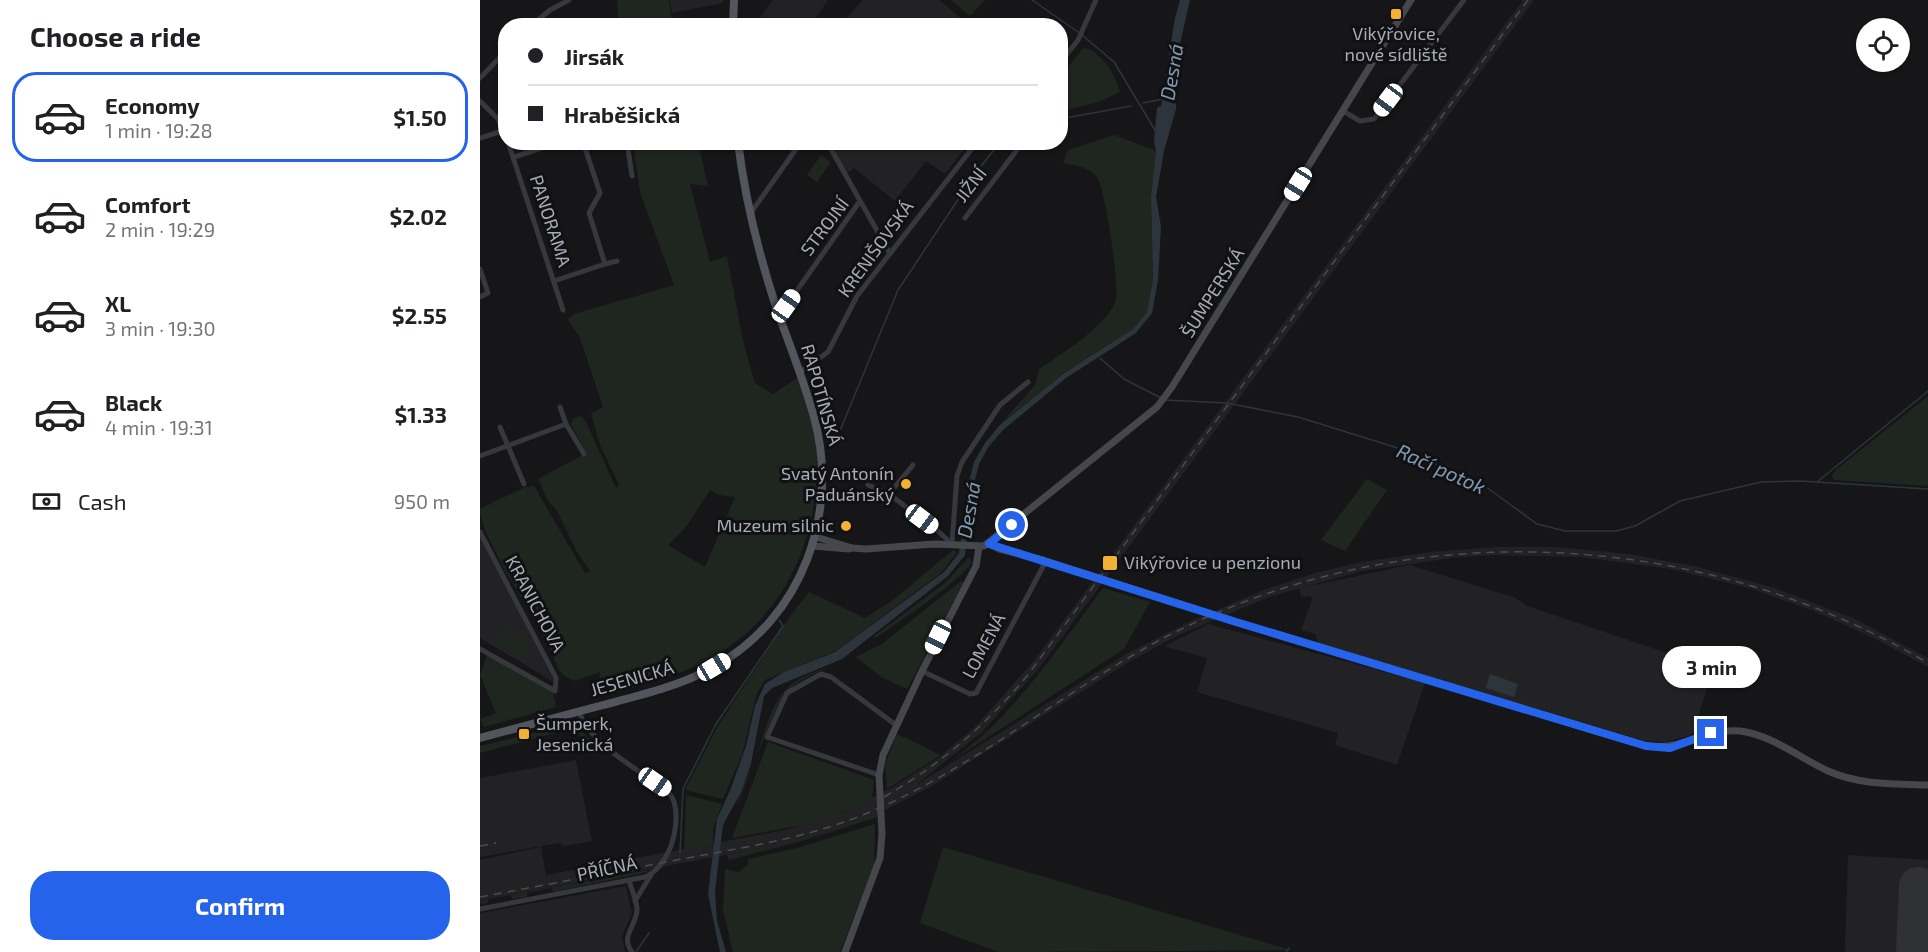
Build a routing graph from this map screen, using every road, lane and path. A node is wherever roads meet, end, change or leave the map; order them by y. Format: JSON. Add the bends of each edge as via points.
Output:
{"nodes":[{"id":1,"x":569,"y":0,"type":"edge"},
{"id":2,"x":734,"y":0,"type":"edge"},
{"id":3,"x":1096,"y":0,"type":"edge"},
{"id":4,"x":1411,"y":0,"type":"edge"},
{"id":5,"x":1464,"y":0,"type":"edge"},
{"id":6,"x":540,"y":18,"type":"edge"},
{"id":7,"x":733,"y":18,"type":"edge"},
{"id":8,"x":1068,"y":53,"type":"edge"},
{"id":9,"x":498,"y":59,"type":"edge"},
{"id":10,"x":480,"y":78,"type":"edge"},
{"id":11,"x":480,"y":101,"type":"edge"},
{"id":12,"x":1343,"y":111,"type":"junction"},
{"id":13,"x":498,"y":119,"type":"edge"},
{"id":14,"x":498,"y":132,"type":"edge"},
{"id":15,"x":480,"y":138,"type":"edge"},
{"id":16,"x":511,"y":150,"type":"edge"},
{"id":17,"x":535,"y":150,"type":"edge"},
{"id":18,"x":586,"y":150,"type":"edge"},
{"id":19,"x":628,"y":150,"type":"edge"},
{"id":20,"x":739,"y":150,"type":"edge"},
{"id":21,"x":795,"y":150,"type":"edge"},
{"id":22,"x":832,"y":150,"type":"edge"},
{"id":23,"x":971,"y":150,"type":"edge"},
{"id":24,"x":1017,"y":150,"type":"edge"},
{"id":25,"x":514,"y":157,"type":"junction"},
{"id":26,"x":632,"y":176,"type":"dead end"},
{"id":27,"x":860,"y":201,"type":"junction"},
{"id":28,"x":750,"y":214,"type":"junction"},
{"id":29,"x":965,"y":218,"type":"dead end"},
{"id":30,"x":889,"y":252,"type":"junction"},
{"id":31,"x":617,"y":261,"type":"dead end"},
{"id":32,"x":605,"y":264,"type":"junction"},
{"id":33,"x":480,"y":268,"type":"edge"},
{"id":34,"x":554,"y":281,"type":"junction"},
{"id":35,"x":480,"y":297,"type":"edge"},
{"id":36,"x":563,"y":309,"type":"dead end"},
{"id":37,"x":778,"y":312,"type":"junction"},
{"id":38,"x":800,"y":372,"type":"junction"},
{"id":39,"x":1028,"y":382,"type":"dead end"},
{"id":40,"x":560,"y":406,"type":"dead end"},
{"id":41,"x":566,"y":424,"type":"junction"},
{"id":42,"x":500,"y":427,"type":"dead end"},
{"id":43,"x":507,"y":446,"type":"junction"},
{"id":44,"x":584,"y":454,"type":"dead end"},
{"id":45,"x":480,"y":456,"type":"edge"},
{"id":46,"x":913,"y":465,"type":"dead end"},
{"id":47,"x":524,"y":484,"type":"dead end"},
{"id":48,"x":868,"y":485,"type":"dead end"},
{"id":49,"x":888,"y":494,"type":"junction"},
{"id":50,"x":480,"y":532,"type":"edge"},
{"id":51,"x":816,"y":537,"type":"junction"},
{"id":52,"x":988,"y":543,"type":"junction"},
{"id":53,"x":954,"y":545,"type":"junction"},
{"id":54,"x":813,"y":546,"type":"junction"},
{"id":55,"x":979,"y":547,"type":"junction"},
{"id":56,"x":852,"y":548,"type":"junction"},
{"id":57,"x":1046,"y":561,"type":"junction"},
{"id":58,"x":774,"y":616,"type":"joint"},
{"id":59,"x":480,"y":650,"type":"edge"},
{"id":60,"x":920,"y":674,"type":"junction"},
{"id":61,"x":578,"y":711,"type":"junction"},
{"id":62,"x":896,"y":725,"type":"junction"},
{"id":63,"x":480,"y":738,"type":"edge"},
{"id":64,"x":879,"y":775,"type":"junction"},
{"id":65,"x":1928,"y":785,"type":"edge"},
{"id":66,"x":651,"y":874,"type":"junction"},
{"id":67,"x":629,"y":881,"type":"junction"},
{"id":68,"x":635,"y":901,"type":"junction"},
{"id":69,"x":480,"y":909,"type":"edge"},
{"id":70,"x":632,"y":952,"type":"edge"},
{"id":71,"x":845,"y":952,"type":"edge"}],
"edges":[{"from":1,"to":6,"type":"street"},
{"from":2,"to":7,"type":"main road"},
{"from":3,"to":8,"type":"street"},
{"from":4,"to":12,"type":"street","name":"ŠUMPERSKÁ"},
{"from":5,"to":12,"type":"street","via":[[1374,119],[1359,122]]},
{"from":9,"to":10,"type":"street"},
{"from":11,"to":13,"type":"street"},
{"from":12,"to":52,"type":"street","name":"ŠUMPERSKÁ","via":[[1164,399]]},
{"from":14,"to":15,"type":"street"},
{"from":16,"to":25,"type":"street","name":"PANORAMA"},
{"from":17,"to":25,"type":"street"},
{"from":18,"to":32,"type":"street","via":[[600,193],[589,213]]},
{"from":19,"to":26,"type":"street"},
{"from":20,"to":28,"type":"main road","name":"RAPOTÍNSKÁ"},
{"from":21,"to":28,"type":"street"},
{"from":22,"to":27,"type":"street"},
{"from":23,"to":30,"type":"street","name":"KRENIŠOVSKÁ"},
{"from":24,"to":29,"type":"street","name":"JIŽNÍ"},
{"from":25,"to":34,"type":"street","name":"PANORAMA"},
{"from":27,"to":30,"type":"street","name":"STROJNÍ"},
{"from":27,"to":37,"type":"street","name":"STROJNÍ"},
{"from":28,"to":37,"type":"main road","name":"RAPOTÍNSKÁ"},
{"from":30,"to":38,"type":"street","name":"KRENIŠOVSKÁ","via":[[856,296],[828,352]]},
{"from":31,"to":32,"type":"street"},
{"from":32,"to":34,"type":"street"},
{"from":33,"to":35,"type":"street","via":[[488,293]]},
{"from":34,"to":36,"type":"street","name":"PANORAMA"},
{"from":37,"to":38,"type":"main road","name":"RAPOTÍNSKÁ"},
{"from":38,"to":51,"type":"main road","name":"RAPOTÍNSKÁ","via":[[822,460],[823,495]]},
{"from":39,"to":53,"type":"street","via":[[1000,405],[962,462],[957,476]]},
{"from":40,"to":41,"type":"street"},
{"from":41,"to":43,"type":"street"},
{"from":41,"to":44,"type":"street"},
{"from":42,"to":43,"type":"street"},
{"from":43,"to":45,"type":"street"},
{"from":43,"to":47,"type":"street"},
{"from":46,"to":49,"type":"street"},
{"from":48,"to":49,"type":"street"},
{"from":49,"to":53,"type":"street"},
{"from":50,"to":59,"type":"street","name":"KRANICHOVA","via":[[556,678],[555,691]]},
{"from":51,"to":54,"type":"main road","name":"RAPOTÍNSKÁ"},
{"from":51,"to":56,"type":"street"},
{"from":52,"to":55,"type":"street","name":"ŠUMPERSKÁ"},
{"from":52,"to":57,"type":"street"},
{"from":53,"to":55,"type":"street"},
{"from":53,"to":56,"type":"street"},
{"from":54,"to":56,"type":"street"},
{"from":54,"to":58,"type":"main road","name":"RAPOTÍNSKÁ","via":[[793,591]]},
{"from":55,"to":60,"type":"street","via":[[976,566]]},
{"from":57,"to":60,"type":"street","name":"LOMENÁ","via":[[976,693]]},
{"from":57,"to":65,"type":"street","via":[[1646,746],[1670,748],[1711,733],[1741,731],[1846,778]]},
{"from":58,"to":61,"type":"main road","name":"JESENICKÁ","via":[[743,647],[703,673]]},
{"from":60,"to":62,"type":"street"},
{"from":61,"to":63,"type":"main road","name":"JESENICKÁ"},
{"from":61,"to":66,"type":"street","name":"PŘÍČNÁ","via":[[600,742],[669,792],[675,810],[675,832],[669,849]]},
{"from":62,"to":64,"type":"street"},
{"from":62,"to":64,"type":"street","via":[[831,677],[821,674],[787,693],[766,737]]},
{"from":64,"to":71,"type":"street","via":[[880,858]]},
{"from":66,"to":67,"type":"street","name":"PŘÍČNÁ"},
{"from":66,"to":68,"type":"street"},
{"from":67,"to":68,"type":"street"},
{"from":67,"to":69,"type":"street","name":"PŘÍČNÁ"},
{"from":68,"to":70,"type":"street","via":[[637,912],[627,936]]}]}
